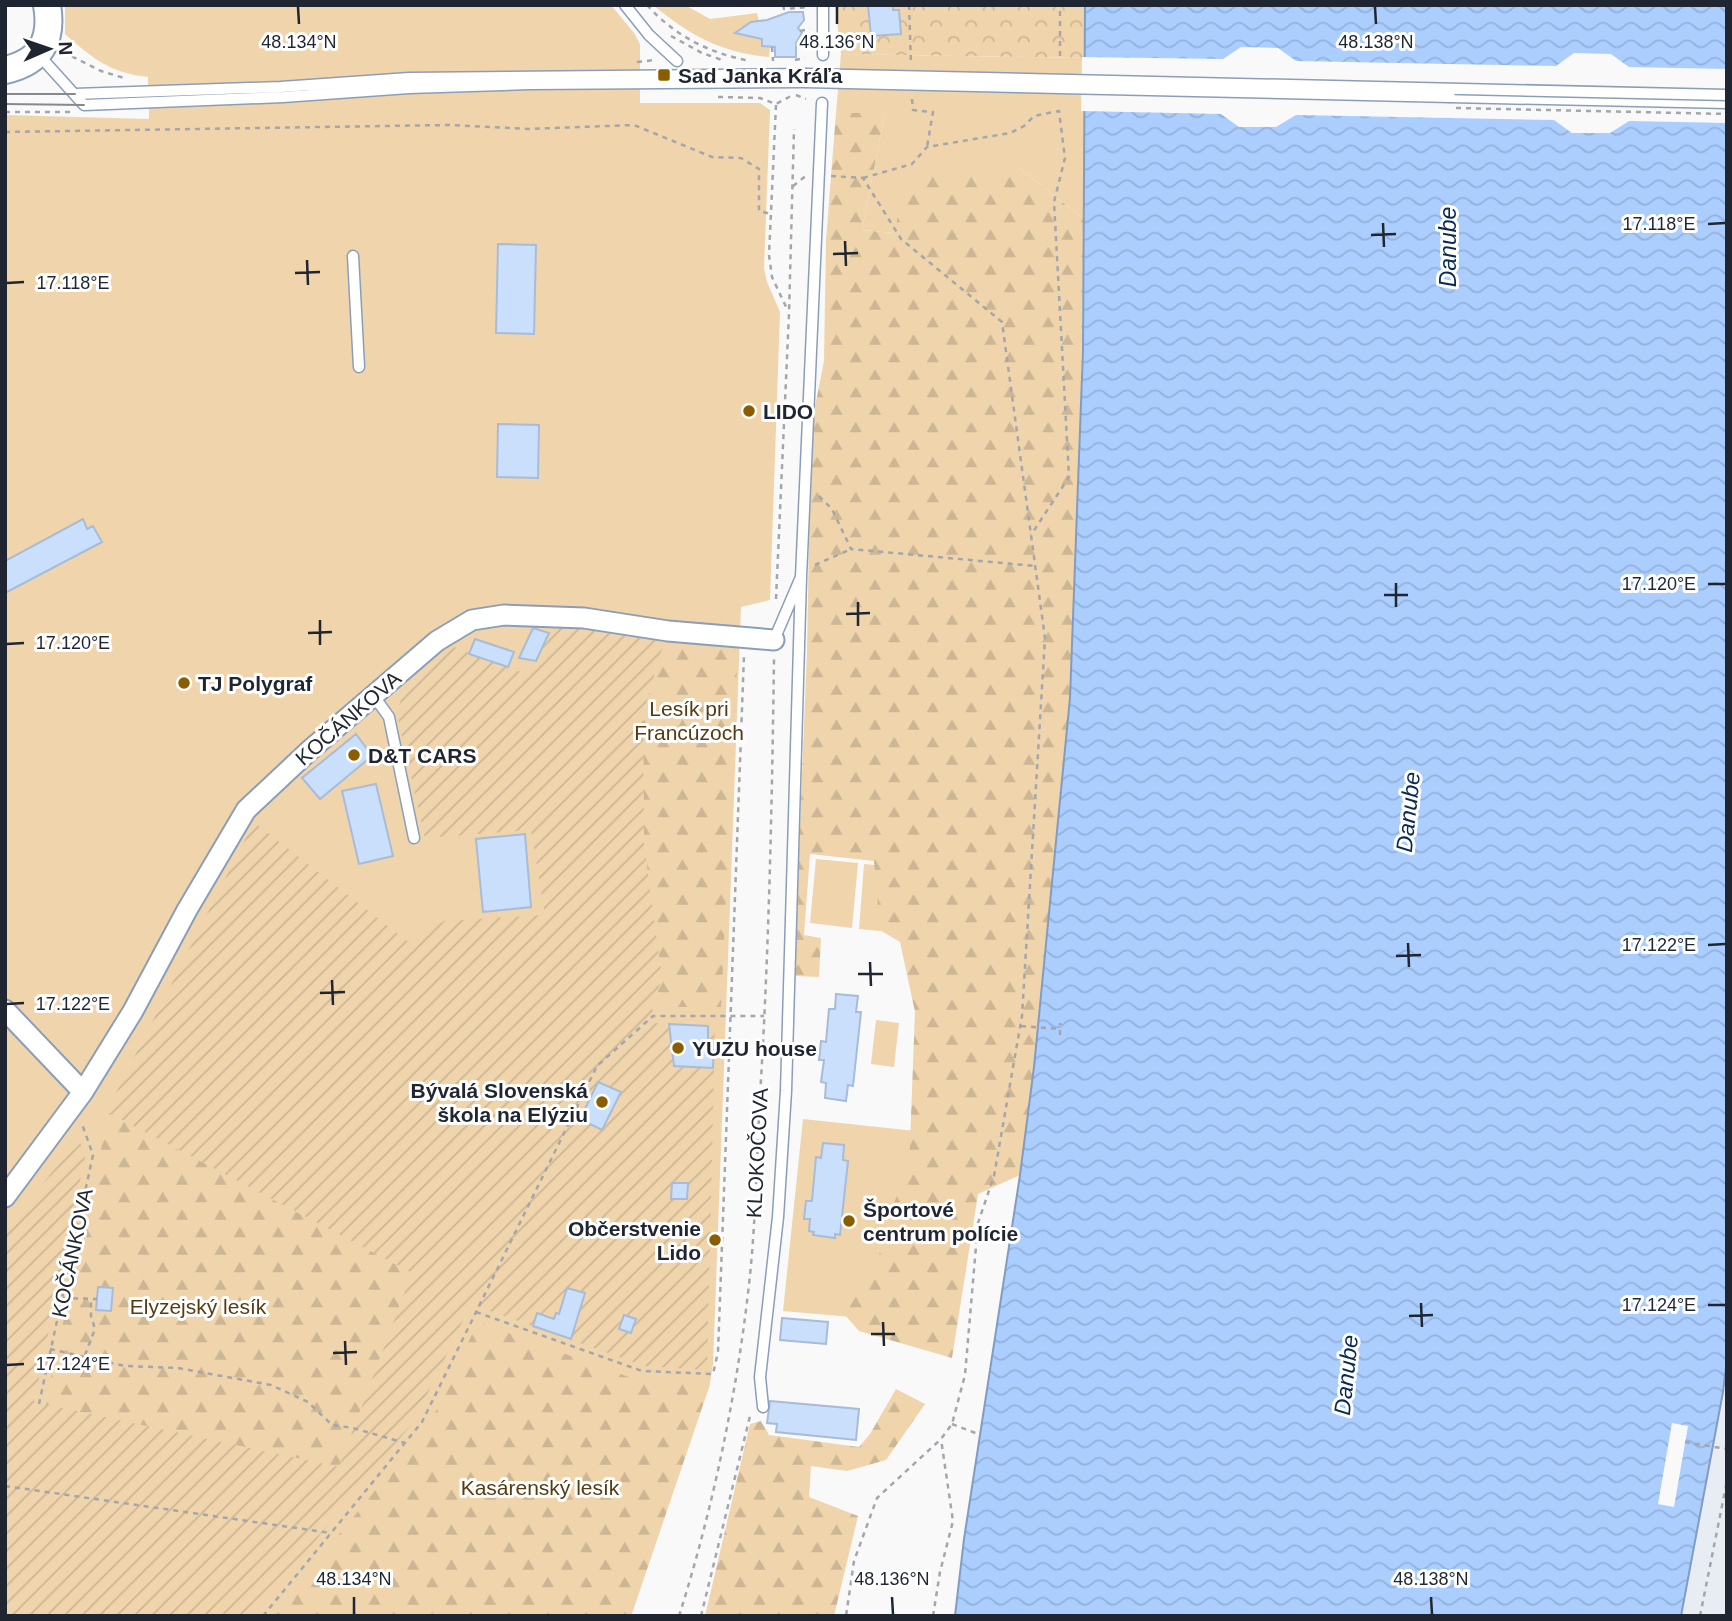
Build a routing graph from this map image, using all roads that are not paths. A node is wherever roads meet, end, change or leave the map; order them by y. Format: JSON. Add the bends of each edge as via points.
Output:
{"nodes":[{"id":1,"x":625,"y":5,"type":"edge"},
{"id":2,"x":823,"y":6,"type":"edge"},
{"id":3,"x":45,"y":31,"type":"edge"},
{"id":4,"x":823,"y":55,"type":"dead end"},
{"id":5,"x":677,"y":61,"type":"dead end"},
{"id":6,"x":5,"y":70,"type":"edge"},
{"id":7,"x":806,"y":78,"type":"junction"},
{"id":8,"x":75,"y":94,"type":"junction"},
{"id":9,"x":1727,"y":95,"type":"edge"},
{"id":10,"x":148,"y":98,"type":"junction"},
{"id":11,"x":822,"y":103,"type":"dead end"},
{"id":12,"x":1727,"y":103,"type":"edge"},
{"id":13,"x":353,"y":256,"type":"dead end"},
{"id":14,"x":359,"y":367,"type":"dead end"},
{"id":15,"x":801,"y":573,"type":"junction"},
{"id":16,"x":774,"y":640,"type":"joint"},
{"id":17,"x":373,"y":695,"type":"junction"},
{"id":18,"x":414,"y":838,"type":"dead end"},
{"id":19,"x":5,"y":1010,"type":"edge"},
{"id":20,"x":79,"y":1099,"type":"junction"},
{"id":21,"x":5,"y":1197,"type":"edge"},
{"id":22,"x":763,"y":1407,"type":"dead end"}],
"edges":[{"from":1,"to":5,"type":"lane"},
{"from":2,"to":4,"type":"lane"},
{"from":3,"to":6,"type":"street","via":[[22,65]]},
{"from":3,"to":8,"type":"lane"},
{"from":7,"to":9,"type":"lane","bridge":true},
{"from":7,"to":10,"type":"lane","via":[[409,78]]},
{"from":7,"to":12,"type":"lane","bridge":true},
{"from":8,"to":10,"type":"lane"},
{"from":8,"to":10,"type":"lane","via":[[84,105]]},
{"from":11,"to":15,"type":"lane","name":"KLOKOČOVA"},
{"from":13,"to":14,"type":"lane"},
{"from":15,"to":16,"type":"lane"},
{"from":15,"to":22,"type":"lane","name":"KLOKOČOVA","via":[[786,1091],[760,1377]]},
{"from":16,"to":17,"type":"street","name":"KOČÁNKOVA","via":[[584,618],[480,617],[437,641]]},
{"from":17,"to":18,"type":"lane","via":[[389,718]]},
{"from":17,"to":20,"type":"street","name":"KOČÁNKOVA","via":[[246,810]]},
{"from":19,"to":20,"type":"street"},
{"from":20,"to":21,"type":"street"}]}
